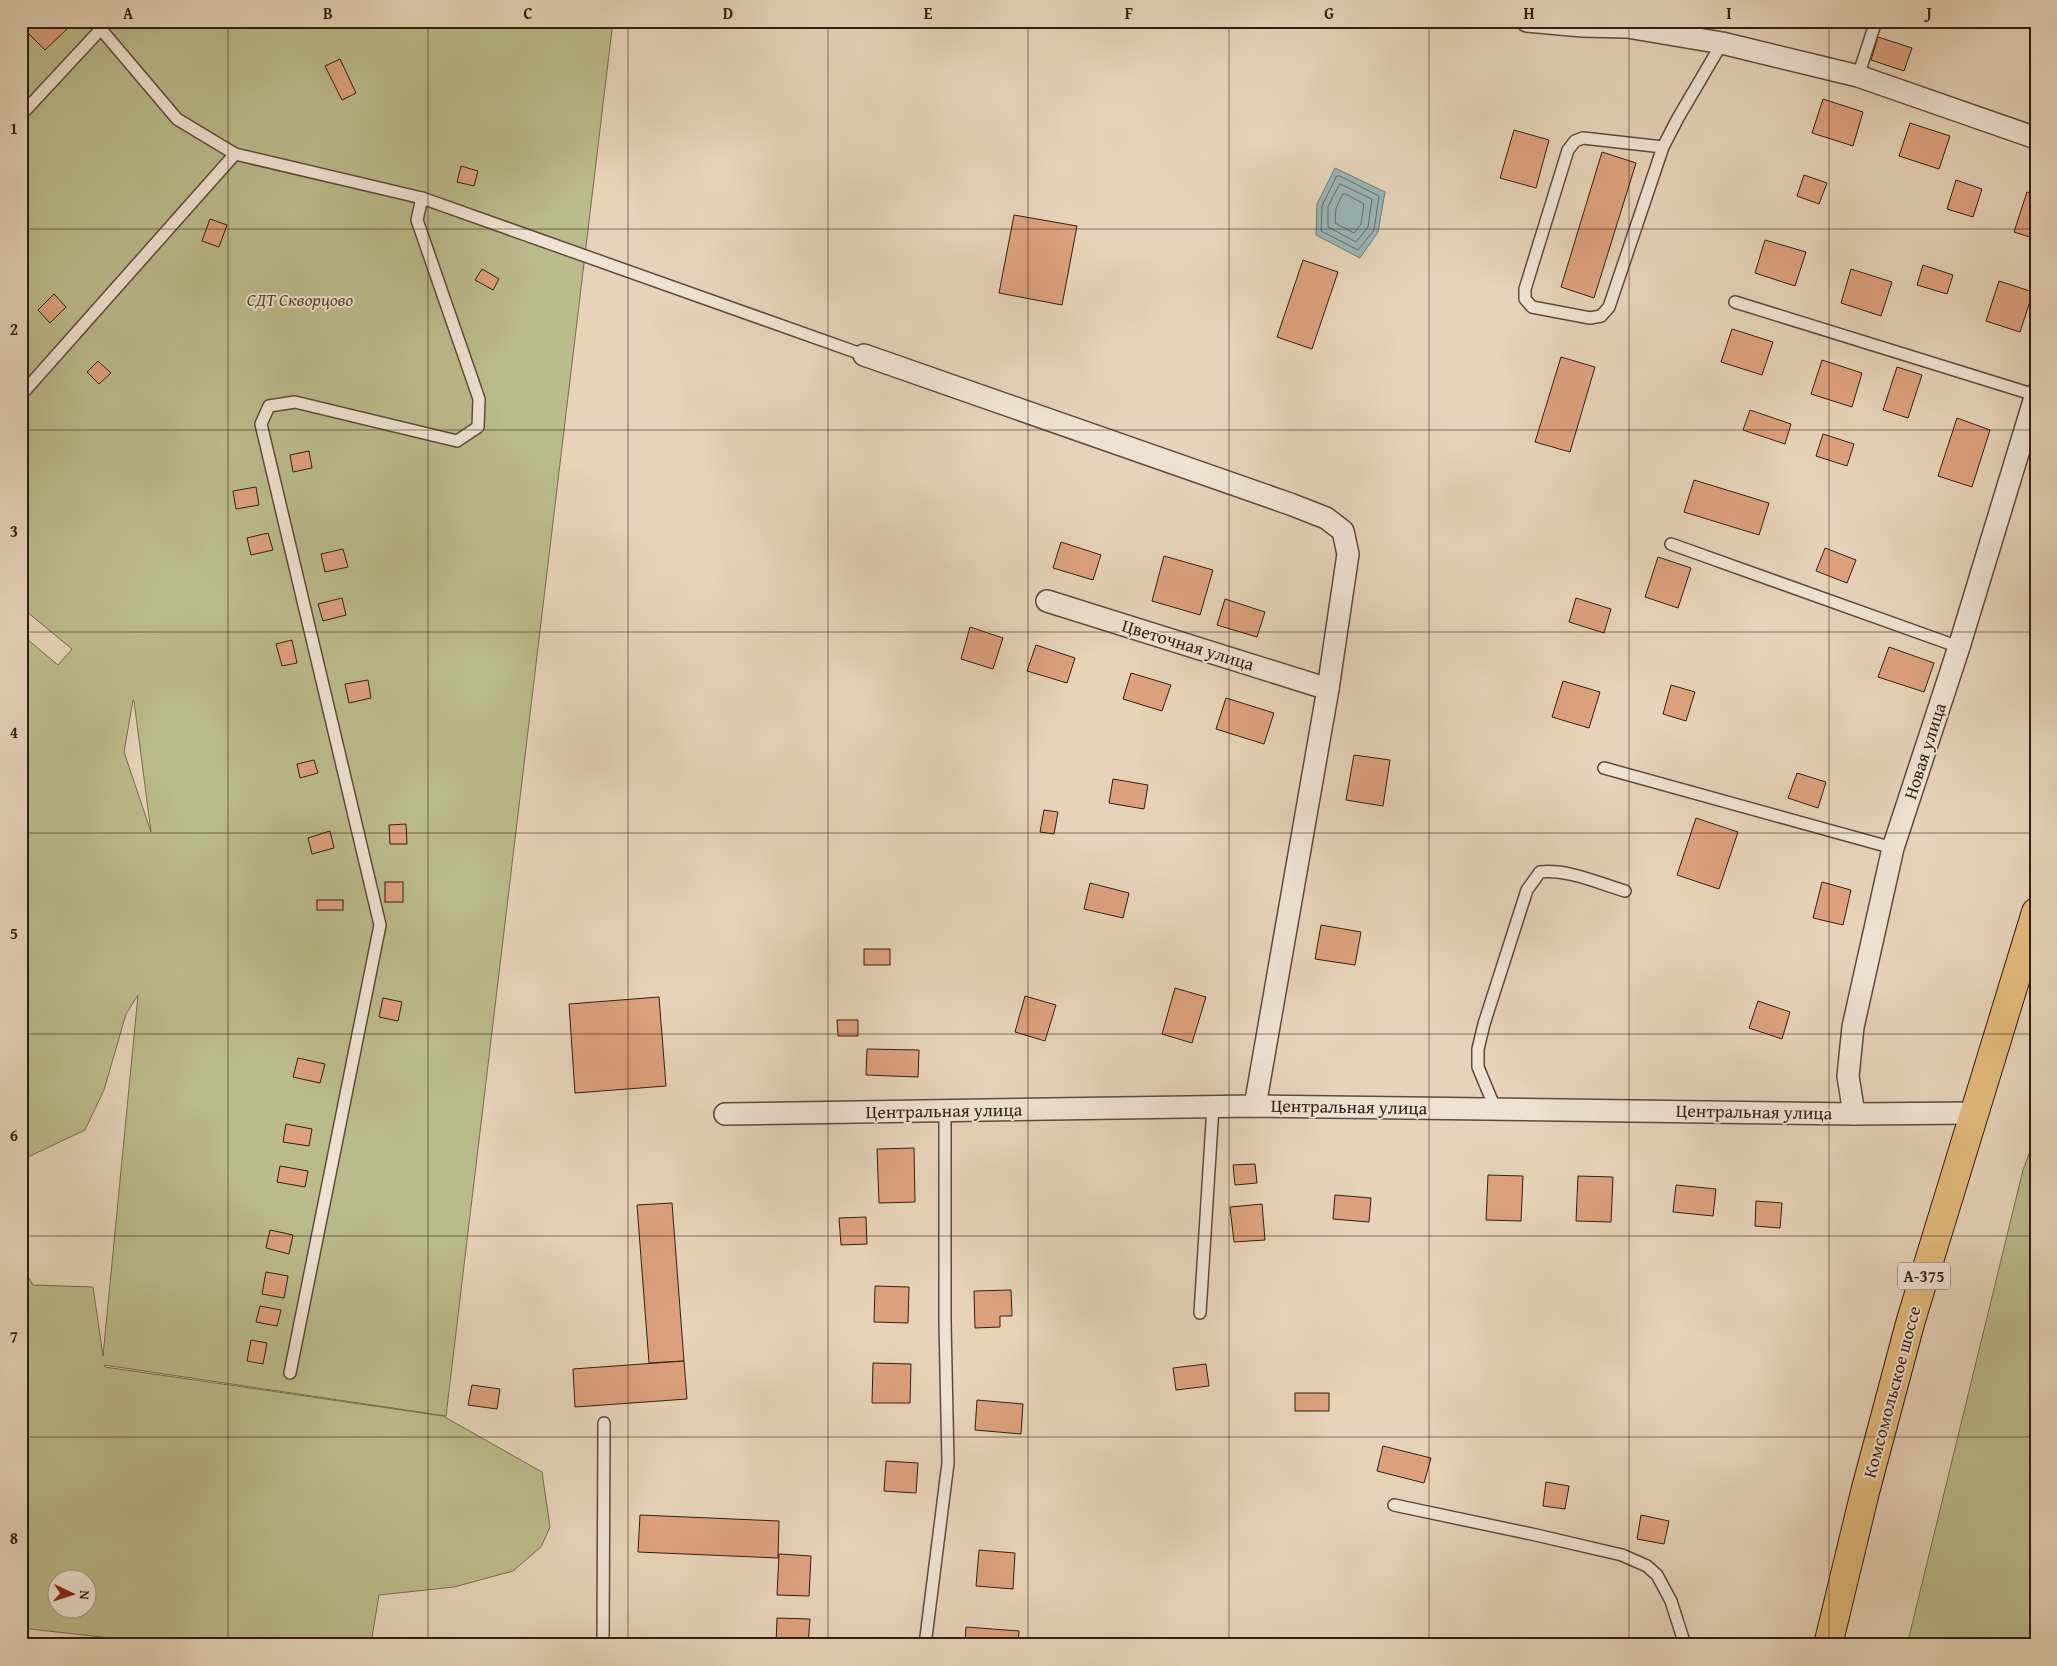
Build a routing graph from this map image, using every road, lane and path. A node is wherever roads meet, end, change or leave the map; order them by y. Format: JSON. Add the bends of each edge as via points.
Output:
{"nodes":[{"id":1,"x":1876,"y":21,"type":"edge"},
{"id":2,"x":1527,"y":22,"type":"edge"},
{"id":3,"x":97,"y":25,"type":"edge"},
{"id":4,"x":1722,"y":43,"type":"junction"},
{"id":5,"x":1858,"y":76,"type":"junction"},
{"id":6,"x":21,"y":115,"type":"edge"},
{"id":7,"x":2036,"y":138,"type":"edge"},
{"id":8,"x":1663,"y":146,"type":"junction"},
{"id":9,"x":235,"y":154,"type":"junction"},
{"id":10,"x":422,"y":198,"type":"junction"},
{"id":11,"x":1735,"y":302,"type":"dead end"},
{"id":12,"x":864,"y":355,"type":"joint"},
{"id":13,"x":21,"y":395,"type":"edge"},
{"id":14,"x":2036,"y":395,"type":"edge"},
{"id":15,"x":1671,"y":544,"type":"dead end"},
{"id":16,"x":1047,"y":600,"type":"dead end"},
{"id":17,"x":1959,"y":647,"type":"junction"},
{"id":18,"x":1328,"y":689,"type":"junction"},
{"id":19,"x":1604,"y":768,"type":"dead end"},
{"id":20,"x":1894,"y":848,"type":"junction"},
{"id":21,"x":1625,"y":891,"type":"dead end"},
{"id":22,"x":2036,"y":912,"type":"edge"},
{"id":23,"x":1214,"y":1106,"type":"junction"},
{"id":24,"x":1255,"y":1106,"type":"junction"},
{"id":25,"x":1495,"y":1108,"type":"junction"},
{"id":26,"x":945,"y":1110,"type":"junction"},
{"id":27,"x":1973,"y":1113,"type":"junction"},
{"id":28,"x":725,"y":1114,"type":"dead end"},
{"id":29,"x":1854,"y":1114,"type":"junction"},
{"id":30,"x":1200,"y":1313,"type":"dead end"},
{"id":31,"x":290,"y":1373,"type":"dead end"},
{"id":32,"x":604,"y":1423,"type":"dead end"},
{"id":33,"x":1394,"y":1505,"type":"dead end"},
{"id":34,"x":603,"y":1645,"type":"edge"},
{"id":35,"x":925,"y":1645,"type":"edge"},
{"id":36,"x":1685,"y":1645,"type":"edge"},
{"id":37,"x":1828,"y":1645,"type":"edge"}],
"edges":[{"from":1,"to":5,"type":"lane"},
{"from":2,"to":4,"type":"street","via":[[1627,27]]},
{"from":3,"to":6,"type":"lane"},
{"from":3,"to":9,"type":"lane","via":[[177,119]]},
{"from":4,"to":5,"type":"street"},
{"from":4,"to":8,"type":"lane"},
{"from":5,"to":7,"type":"street"},
{"from":8,"to":8,"type":"lane","via":[[1609,307],[1601,316],[1590,318],[1532,307],[1525,300],[1525,288],[1568,150],[1575,141],[1583,138]]},
{"from":9,"to":10,"type":"lane"},
{"from":9,"to":13,"type":"lane"},
{"from":10,"to":12,"type":"lane"},
{"from":10,"to":31,"type":"lane","via":[[417,220],[479,399],[478,428],[457,441],[295,402],[270,406],[260,424],[380,925]]},
{"from":11,"to":14,"type":"lane"},
{"from":12,"to":18,"type":"street","via":[[1326,518],[1343,531],[1348,554]]},
{"from":14,"to":17,"type":"street","name":"Новая улица"},
{"from":15,"to":17,"type":"lane"},
{"from":16,"to":18,"type":"street","name":"Цветочная улица"},
{"from":17,"to":20,"type":"street","name":"Новая улица"},
{"from":18,"to":24,"type":"street"},
{"from":19,"to":20,"type":"lane"},
{"from":20,"to":29,"type":"street","name":"Новая улица","via":[[1853,1027],[1848,1076]]},
{"from":21,"to":25,"type":"lane","via":[[1551,871],[1540,872],[1532,880],[1478,1049],[1478,1067]]},
{"from":22,"to":27,"type":"highway","name":"Комсомольское шоссе","number":"А-375"},
{"from":23,"to":24,"type":"street","name":"Центральная улица"},
{"from":23,"to":26,"type":"street","name":"Центральная улица"},
{"from":23,"to":30,"type":"lane"},
{"from":24,"to":25,"type":"street","name":"Центральная улица"},
{"from":25,"to":29,"type":"street","name":"Центральная улица"},
{"from":26,"to":28,"type":"street","name":"Центральная улица"},
{"from":26,"to":35,"type":"lane","via":[[948,1463]]},
{"from":27,"to":29,"type":"street","name":"Центральная улица"},
{"from":27,"to":37,"type":"highway","name":"Комсомольское шоссе","number":"А-375","via":[[1908,1329]]},
{"from":32,"to":34,"type":"lane"},
{"from":33,"to":36,"type":"lane","via":[[1622,1555],[1647,1566],[1657,1574],[1671,1601]]}]}
